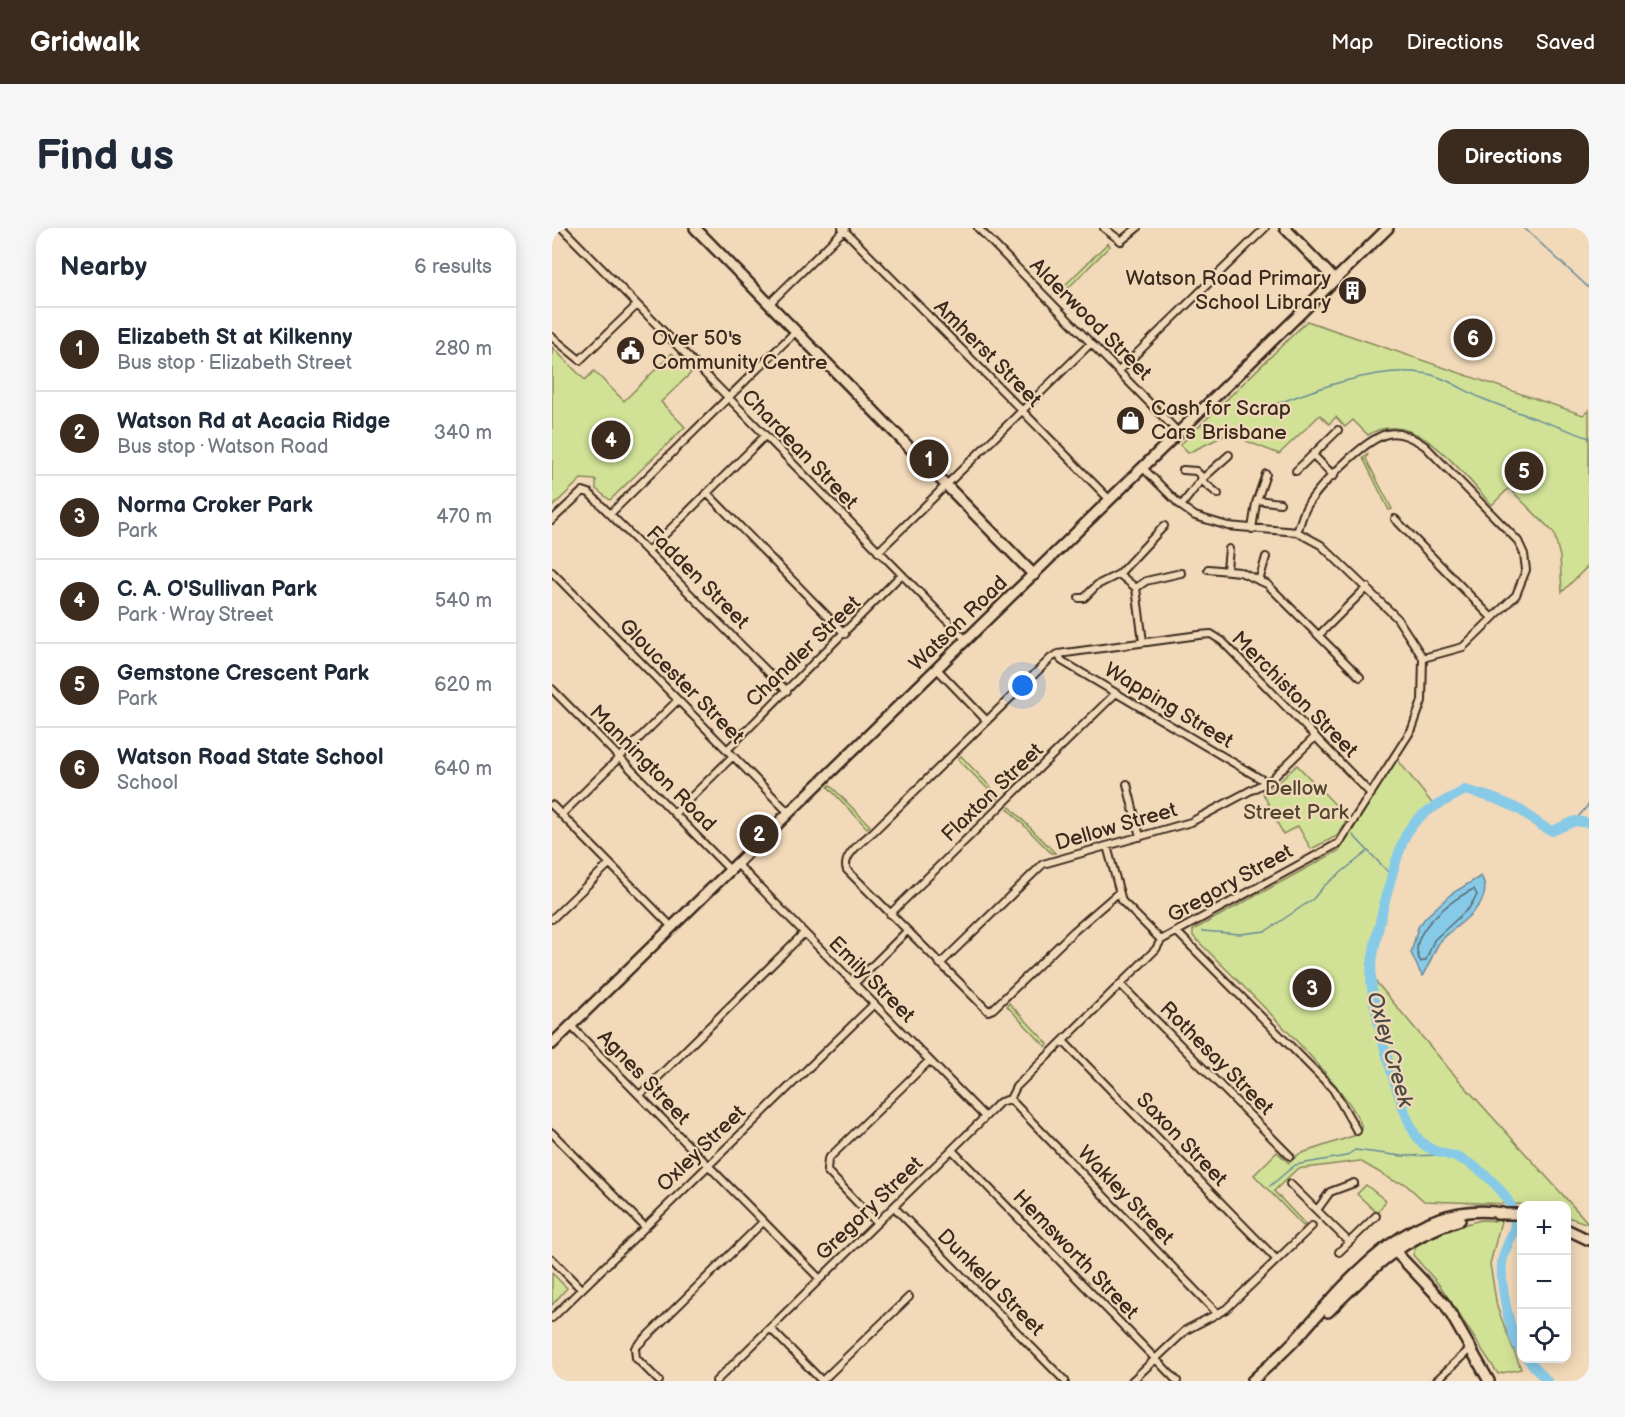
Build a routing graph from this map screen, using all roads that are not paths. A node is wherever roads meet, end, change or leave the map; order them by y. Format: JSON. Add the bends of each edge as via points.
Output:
{"nodes":[{"id":1,"x":562,"y":228,"type":"edge"},
{"id":2,"x":695,"y":228,"type":"edge"},
{"id":3,"x":978,"y":228,"type":"edge"},
{"id":4,"x":1104,"y":228,"type":"edge"},
{"id":5,"x":1137,"y":228,"type":"edge"},
{"id":6,"x":1265,"y":228,"type":"edge"},
{"id":7,"x":1285,"y":228,"type":"edge"},
{"id":8,"x":1388,"y":228,"type":"edge"},
{"id":9,"x":844,"y":229,"type":"edge"},
{"id":10,"x":1335,"y":280,"type":"junction"},
{"id":11,"x":769,"y":304,"type":"junction"},
{"id":12,"x":637,"y":306,"type":"junction"},
{"id":13,"x":796,"y":331,"type":"junction"},
{"id":14,"x":552,"y":337,"type":"edge"},
{"id":15,"x":1091,"y":343,"type":"junction"},
{"id":16,"x":1119,"y":371,"type":"junction"},
{"id":17,"x":728,"y":398,"type":"junction"},
{"id":18,"x":1022,"y":410,"type":"junction"},
{"id":19,"x":1338,"y":430,"type":"dead end"},
{"id":20,"x":1179,"y":433,"type":"junction"},
{"id":21,"x":765,"y":436,"type":"junction"},
{"id":22,"x":1313,"y":454,"type":"junction"},
{"id":23,"x":1229,"y":455,"type":"dead end"},
{"id":24,"x":1143,"y":468,"type":"junction"},
{"id":25,"x":1183,"y":470,"type":"dead end"},
{"id":26,"x":1296,"y":471,"type":"dead end"},
{"id":27,"x":1266,"y":474,"type":"dead end"},
{"id":28,"x":1334,"y":476,"type":"junction"},
{"id":29,"x":1202,"y":479,"type":"junction"},
{"id":30,"x":946,"y":484,"type":"junction"},
{"id":31,"x":707,"y":493,"type":"junction"},
{"id":32,"x":1218,"y":494,"type":"dead end"},
{"id":33,"x":1110,"y":500,"type":"junction"},
{"id":34,"x":1257,"y":500,"type":"junction"},
{"id":35,"x":1280,"y":503,"type":"dead end"},
{"id":36,"x":1181,"y":506,"type":"junction"},
{"id":37,"x":611,"y":513,"type":"junction"},
{"id":38,"x":1395,"y":519,"type":"dead end"},
{"id":39,"x":552,"y":520,"type":"edge"},
{"id":40,"x":1164,"y":526,"type":"dead end"},
{"id":41,"x":1252,"y":529,"type":"junction"},
{"id":42,"x":1297,"y":532,"type":"junction"},
{"id":43,"x":1229,"y":549,"type":"dead end"},
{"id":44,"x":648,"y":551,"type":"junction"},
{"id":45,"x":878,"y":552,"type":"junction"},
{"id":46,"x":1266,"y":557,"type":"dead end"},
{"id":47,"x":1208,"y":569,"type":"dead end"},
{"id":48,"x":1227,"y":569,"type":"junction"},
{"id":49,"x":552,"y":572,"type":"edge"},
{"id":50,"x":1181,"y":573,"type":"dead end"},
{"id":51,"x":1034,"y":574,"type":"junction"},
{"id":52,"x":1119,"y":574,"type":"junction"},
{"id":53,"x":901,"y":575,"type":"junction"},
{"id":54,"x":1259,"y":581,"type":"junction"},
{"id":55,"x":1367,"y":587,"type":"junction"},
{"id":56,"x":1136,"y":588,"type":"junction"},
{"id":57,"x":1079,"y":598,"type":"dead end"},
{"id":58,"x":1492,"y":618,"type":"junction"},
{"id":59,"x":845,"y":634,"type":"junction"},
{"id":60,"x":1319,"y":635,"type":"junction"},
{"id":61,"x":966,"y":640,"type":"junction"},
{"id":62,"x":1143,"y":642,"type":"junction"},
{"id":63,"x":1058,"y":654,"type":"junction"},
{"id":64,"x":1423,"y":658,"type":"junction"},
{"id":65,"x":937,"y":669,"type":"junction"},
{"id":66,"x":1360,"y":677,"type":"dead end"},
{"id":67,"x":552,"y":689,"type":"edge"},
{"id":68,"x":787,"y":691,"type":"junction"},
{"id":69,"x":1116,"y":693,"type":"junction"},
{"id":70,"x":678,"y":700,"type":"junction"},
{"id":71,"x":987,"y":721,"type":"junction"},
{"id":72,"x":1315,"y":737,"type":"junction"},
{"id":73,"x":727,"y":750,"type":"junction"},
{"id":74,"x":733,"y":756,"type":"junction"},
{"id":75,"x":620,"y":757,"type":"junction"},
{"id":76,"x":1266,"y":782,"type":"junction"},
{"id":77,"x":1127,"y":784,"type":"dead end"},
{"id":78,"x":1371,"y":794,"type":"junction"},
{"id":79,"x":552,"y":805,"type":"edge"},
{"id":80,"x":675,"y":813,"type":"junction"},
{"id":81,"x":789,"y":813,"type":"junction"},
{"id":82,"x":561,"y":815,"type":"junction"},
{"id":83,"x":1140,"y":837,"type":"junction"},
{"id":84,"x":1107,"y":846,"type":"junction"},
{"id":85,"x":609,"y":864,"type":"junction"},
{"id":86,"x":733,"y":867,"type":"junction"},
{"id":87,"x":1118,"y":893,"type":"junction"},
{"id":88,"x":890,"y":914,"type":"junction"},
{"id":89,"x":552,"y":919,"type":"edge"},
{"id":90,"x":672,"y":927,"type":"junction"},
{"id":91,"x":907,"y":931,"type":"junction"},
{"id":92,"x":1178,"y":932,"type":"junction"},
{"id":93,"x":804,"y":933,"type":"junction"},
{"id":94,"x":1161,"y":940,"type":"junction"},
{"id":95,"x":940,"y":964,"type":"junction"},
{"id":96,"x":854,"y":984,"type":"junction"},
{"id":97,"x":1120,"y":984,"type":"junction"},
{"id":98,"x":874,"y":1004,"type":"junction"},
{"id":99,"x":571,"y":1026,"type":"junction"},
{"id":100,"x":1063,"y":1041,"type":"junction"},
{"id":101,"x":552,"y":1044,"type":"edge"},
{"id":102,"x":929,"y":1060,"type":"junction"},
{"id":103,"x":640,"y":1095,"type":"junction"},
{"id":104,"x":1010,"y":1098,"type":"junction"},
{"id":105,"x":985,"y":1117,"type":"junction"},
{"id":106,"x":1357,"y":1131,"type":"dead end"},
{"id":107,"x":552,"y":1132,"type":"edge"},
{"id":108,"x":951,"y":1150,"type":"junction"},
{"id":109,"x":1290,"y":1156,"type":"dead end"},
{"id":110,"x":707,"y":1165,"type":"junction"},
{"id":111,"x":1354,"y":1183,"type":"dead end"},
{"id":112,"x":1290,"y":1184,"type":"dead end"},
{"id":113,"x":894,"y":1207,"type":"junction"},
{"id":114,"x":1317,"y":1210,"type":"junction"},
{"id":115,"x":1502,"y":1213,"type":"junction"},
{"id":116,"x":1517,"y":1214,"type":"edge"},
{"id":117,"x":1376,"y":1216,"type":"dead end"},
{"id":118,"x":763,"y":1222,"type":"junction"},
{"id":119,"x":877,"y":1223,"type":"junction"},
{"id":120,"x":644,"y":1226,"type":"junction"},
{"id":121,"x":1312,"y":1226,"type":"dead end"},
{"id":122,"x":1571,"y":1231,"type":"edge"},
{"id":123,"x":1413,"y":1238,"type":"junction"},
{"id":124,"x":1589,"y":1240,"type":"edge"},
{"id":125,"x":1349,"y":1242,"type":"junction"},
{"id":126,"x":1391,"y":1248,"type":"junction"},
{"id":127,"x":1339,"y":1252,"type":"dead end"},
{"id":128,"x":552,"y":1259,"type":"edge"},
{"id":129,"x":1277,"y":1260,"type":"junction"},
{"id":130,"x":1407,"y":1262,"type":"junction"},
{"id":131,"x":820,"y":1279,"type":"junction"},
{"id":132,"x":581,"y":1289,"type":"junction"},
{"id":133,"x":909,"y":1297,"type":"dead end"},
{"id":134,"x":1218,"y":1314,"type":"junction"},
{"id":135,"x":552,"y":1318,"type":"edge"},
{"id":136,"x":770,"y":1328,"type":"junction"},
{"id":137,"x":1472,"y":1347,"type":"junction"},
{"id":138,"x":1155,"y":1359,"type":"junction"},
{"id":139,"x":659,"y":1381,"type":"edge"},
{"id":140,"x":716,"y":1381,"type":"edge"},
{"id":141,"x":822,"y":1381,"type":"edge"},
{"id":142,"x":1065,"y":1381,"type":"edge"},
{"id":143,"x":1132,"y":1381,"type":"edge"},
{"id":144,"x":1177,"y":1381,"type":"edge"},
{"id":145,"x":1252,"y":1381,"type":"edge"},
{"id":146,"x":1436,"y":1381,"type":"edge"},
{"id":147,"x":1489,"y":1381,"type":"edge"}],
"edges":[{"from":1,"to":12,"type":"street","name":"Chardean Street"},
{"from":2,"to":11,"type":"street"},
{"from":3,"to":15,"type":"street","name":"Alderwood Street"},
{"from":4,"to":5,"type":"street","via":[[1121,242]]},
{"from":6,"to":16,"type":"street"},
{"from":7,"to":10,"type":"street"},
{"from":8,"to":10,"type":"street","name":"Watson Road"},
{"from":9,"to":11,"type":"street"},
{"from":9,"to":18,"type":"street","name":"Amherst Street"},
{"from":10,"to":20,"type":"street","name":"Watson Road"},
{"from":11,"to":13,"type":"street"},
{"from":12,"to":14,"type":"street","via":[[580,360]]},
{"from":12,"to":17,"type":"street","name":"Chardean Street"},
{"from":13,"to":17,"type":"street"},
{"from":13,"to":30,"type":"street"},
{"from":15,"to":16,"type":"street","name":"Alderwood Street"},
{"from":15,"to":18,"type":"street"},
{"from":16,"to":20,"type":"street","name":"Alderwood Street"},
{"from":17,"to":21,"type":"street","name":"Chardean Street"},
{"from":17,"to":37,"type":"street"},
{"from":18,"to":30,"type":"street"},
{"from":18,"to":33,"type":"street","name":"Amherst Street"},
{"from":19,"to":22,"type":"street"},
{"from":20,"to":24,"type":"street","name":"Watson Road"},
{"from":21,"to":31,"type":"street"},
{"from":21,"to":45,"type":"street","name":"Chardean Street"},
{"from":22,"to":26,"type":"street"},
{"from":22,"to":28,"type":"street"},
{"from":23,"to":29,"type":"street"},
{"from":24,"to":33,"type":"street","name":"Watson Road"},
{"from":24,"to":36,"type":"street"},
{"from":25,"to":29,"type":"street","via":[[1196,471]]},
{"from":27,"to":34,"type":"street"},
{"from":28,"to":42,"type":"street","via":[[1305,508]]},
{"from":28,"to":58,"type":"street","via":[[1372,440],[1388,434],[1414,438],[1425,446],[1518,542],[1524,554],[1523,582],[1516,595]]},
{"from":29,"to":32,"type":"street"},
{"from":29,"to":36,"type":"street"},
{"from":30,"to":45,"type":"street"},
{"from":30,"to":51,"type":"street"},
{"from":31,"to":44,"type":"street"},
{"from":31,"to":59,"type":"street"},
{"from":33,"to":51,"type":"street","name":"Watson Road"},
{"from":34,"to":35,"type":"street"},
{"from":34,"to":41,"type":"street"},
{"from":36,"to":41,"type":"street","via":[[1213,524]]},
{"from":37,"to":39,"type":"street","name":"Fadden Street","via":[[583,491]]},
{"from":37,"to":44,"type":"street","name":"Fadden Street"},
{"from":38,"to":58,"type":"street"},
{"from":40,"to":52,"type":"street"},
{"from":41,"to":42,"type":"street"},
{"from":42,"to":55,"type":"street","via":[[1337,557]]},
{"from":43,"to":48,"type":"street"},
{"from":44,"to":68,"type":"street","name":"Fadden Street"},
{"from":45,"to":53,"type":"street","name":"Chardean Street"},
{"from":46,"to":54,"type":"street"},
{"from":47,"to":48,"type":"street"},
{"from":48,"to":54,"type":"street"},
{"from":49,"to":70,"type":"street","name":"Gloucester Street"},
{"from":50,"to":56,"type":"street","via":[[1146,581]]},
{"from":51,"to":61,"type":"street","name":"Watson Road"},
{"from":52,"to":56,"type":"street"},
{"from":52,"to":57,"type":"street"},
{"from":53,"to":59,"type":"street","name":"Chandler Street"},
{"from":53,"to":61,"type":"street","name":"Chardean Street"},
{"from":54,"to":60,"type":"street"},
{"from":55,"to":60,"type":"street"},
{"from":55,"to":64,"type":"street","via":[[1397,618]]},
{"from":56,"to":62,"type":"street"},
{"from":58,"to":64,"type":"street","via":[[1463,647]]},
{"from":59,"to":68,"type":"street","name":"Chandler Street"},
{"from":60,"to":66,"type":"street"},
{"from":61,"to":65,"type":"street","name":"Watson Road"},
{"from":62,"to":63,"type":"street","name":"Merchiston Street"},
{"from":62,"to":72,"type":"street","name":"Merchiston Street","via":[[1211,634]]},
{"from":63,"to":69,"type":"street","name":"Wapping Street","via":[[1062,661]]},
{"from":63,"to":71,"type":"street"},
{"from":64,"to":78,"type":"street","name":"Gregory Street","via":[[1418,716]]},
{"from":65,"to":71,"type":"street"},
{"from":65,"to":81,"type":"street","name":"Watson Road"},
{"from":67,"to":75,"type":"street","name":"Mannington Road"},
{"from":68,"to":73,"type":"street","name":"Chandler Street"},
{"from":69,"to":76,"type":"street","name":"Wapping Street"},
{"from":69,"to":88,"type":"street","name":"Flaxton Street"},
{"from":70,"to":73,"type":"street","name":"Gloucester Street"},
{"from":70,"to":75,"type":"street"},
{"from":71,"to":88,"type":"street","via":[[853,851],[845,865]]},
{"from":72,"to":76,"type":"street","name":"Dellow Street"},
{"from":72,"to":78,"type":"street","name":"Merchiston Street"},
{"from":73,"to":74,"type":"street","name":"Gloucester Street"},
{"from":74,"to":80,"type":"street"},
{"from":74,"to":81,"type":"street","name":"Gloucester Street"},
{"from":75,"to":80,"type":"street","name":"Mannington Road"},
{"from":75,"to":82,"type":"street"},
{"from":76,"to":83,"type":"street","name":"Dellow Street","via":[[1191,822]]},
{"from":77,"to":83,"type":"street"},
{"from":78,"to":92,"type":"street","name":"Gregory Street","via":[[1340,843]]},
{"from":79,"to":82,"type":"street"},
{"from":80,"to":86,"type":"street","name":"Mannington Road"},
{"from":81,"to":86,"type":"street","name":"Watson Road"},
{"from":82,"to":85,"type":"street"},
{"from":83,"to":84,"type":"street","name":"Dellow Street"},
{"from":84,"to":87,"type":"street"},
{"from":84,"to":95,"type":"street","name":"Dellow Street","via":[[1043,864]]},
{"from":85,"to":89,"type":"street"},
{"from":85,"to":90,"type":"street"},
{"from":86,"to":90,"type":"street","name":"Watson Road"},
{"from":86,"to":93,"type":"street","name":"Emily Street"},
{"from":87,"to":94,"type":"street"},
{"from":87,"to":95,"type":"street","via":[[988,1011]]},
{"from":88,"to":91,"type":"street"},
{"from":90,"to":99,"type":"street","name":"Watson Road"},
{"from":91,"to":95,"type":"street"},
{"from":91,"to":96,"type":"street"},
{"from":92,"to":94,"type":"street","name":"Gregory Street"},
{"from":92,"to":106,"type":"street","via":[[1333,1089]]},
{"from":93,"to":96,"type":"street","name":"Emily Street"},
{"from":93,"to":103,"type":"street"},
{"from":94,"to":97,"type":"street","name":"Gregory Street"},
{"from":96,"to":98,"type":"street","name":"Emily Street"},
{"from":97,"to":100,"type":"street","name":"Gregory Street"},
{"from":97,"to":109,"type":"street","name":"Rothesay Street"},
{"from":98,"to":102,"type":"street","name":"Emily Street"},
{"from":98,"to":110,"type":"street","name":"Oxley Street"},
{"from":99,"to":101,"type":"street","name":"Watson Road"},
{"from":99,"to":103,"type":"street","name":"Agnes Street"},
{"from":100,"to":104,"type":"street","name":"Gregory Street","via":[[1016,1087]]},
{"from":100,"to":129,"type":"street","name":"Saxon Street"},
{"from":102,"to":105,"type":"street","name":"Emily Street"},
{"from":102,"to":119,"type":"street","via":[[826,1164],[827,1171]]},
{"from":103,"to":110,"type":"street","name":"Agnes Street"},
{"from":104,"to":105,"type":"street","name":"Gregory Street"},
{"from":104,"to":134,"type":"street","name":"Wakley Street"},
{"from":105,"to":108,"type":"street","name":"Gregory Street"},
{"from":107,"to":120,"type":"street"},
{"from":108,"to":113,"type":"street","name":"Gregory Street"},
{"from":108,"to":138,"type":"street","name":"Hemsworth Street"},
{"from":110,"to":118,"type":"street","name":"Agnes Street"},
{"from":110,"to":120,"type":"street","name":"Oxley Street"},
{"from":111,"to":114,"type":"street","via":[[1330,1192]]},
{"from":112,"to":114,"type":"street"},
{"from":113,"to":119,"type":"street","name":"Gregory Street"},
{"from":113,"to":142,"type":"street","name":"Dunkeld Street"},
{"from":114,"to":125,"type":"street"},
{"from":115,"to":116,"type":"street"},
{"from":115,"to":123,"type":"street","via":[[1466,1218]]},
{"from":115,"to":126,"type":"street","via":[[1476,1212],[1442,1218],[1419,1227]]},
{"from":117,"to":125,"type":"street"},
{"from":118,"to":131,"type":"street","name":"Agnes Street"},
{"from":118,"to":139,"type":"street","via":[[635,1348],[636,1358]]},
{"from":119,"to":131,"type":"street","name":"Gregory Street"},
{"from":120,"to":132,"type":"street","name":"Oxley Street"},
{"from":121,"to":129,"type":"street"},
{"from":122,"to":124,"type":"street"},
{"from":123,"to":126,"type":"street"},
{"from":123,"to":130,"type":"street","via":[[1407,1246]]},
{"from":125,"to":127,"type":"street"},
{"from":126,"to":130,"type":"street"},
{"from":126,"to":145,"type":"street","via":[[1338,1293]]},
{"from":128,"to":132,"type":"street"},
{"from":129,"to":134,"type":"street"},
{"from":130,"to":137,"type":"street","via":[[1445,1304]]},
{"from":131,"to":136,"type":"street","name":"Gregory Street"},
{"from":132,"to":135,"type":"street","name":"Oxley Street"},
{"from":133,"to":141,"type":"street"},
{"from":134,"to":138,"type":"street","via":[[1186,1330]]},
{"from":136,"to":140,"type":"street","name":"Gregory Street"},
{"from":136,"to":141,"type":"street"},
{"from":137,"to":146,"type":"street"},
{"from":137,"to":147,"type":"street"},
{"from":138,"to":143,"type":"street"},
{"from":138,"to":144,"type":"street","name":"Hemsworth Street"}]}
